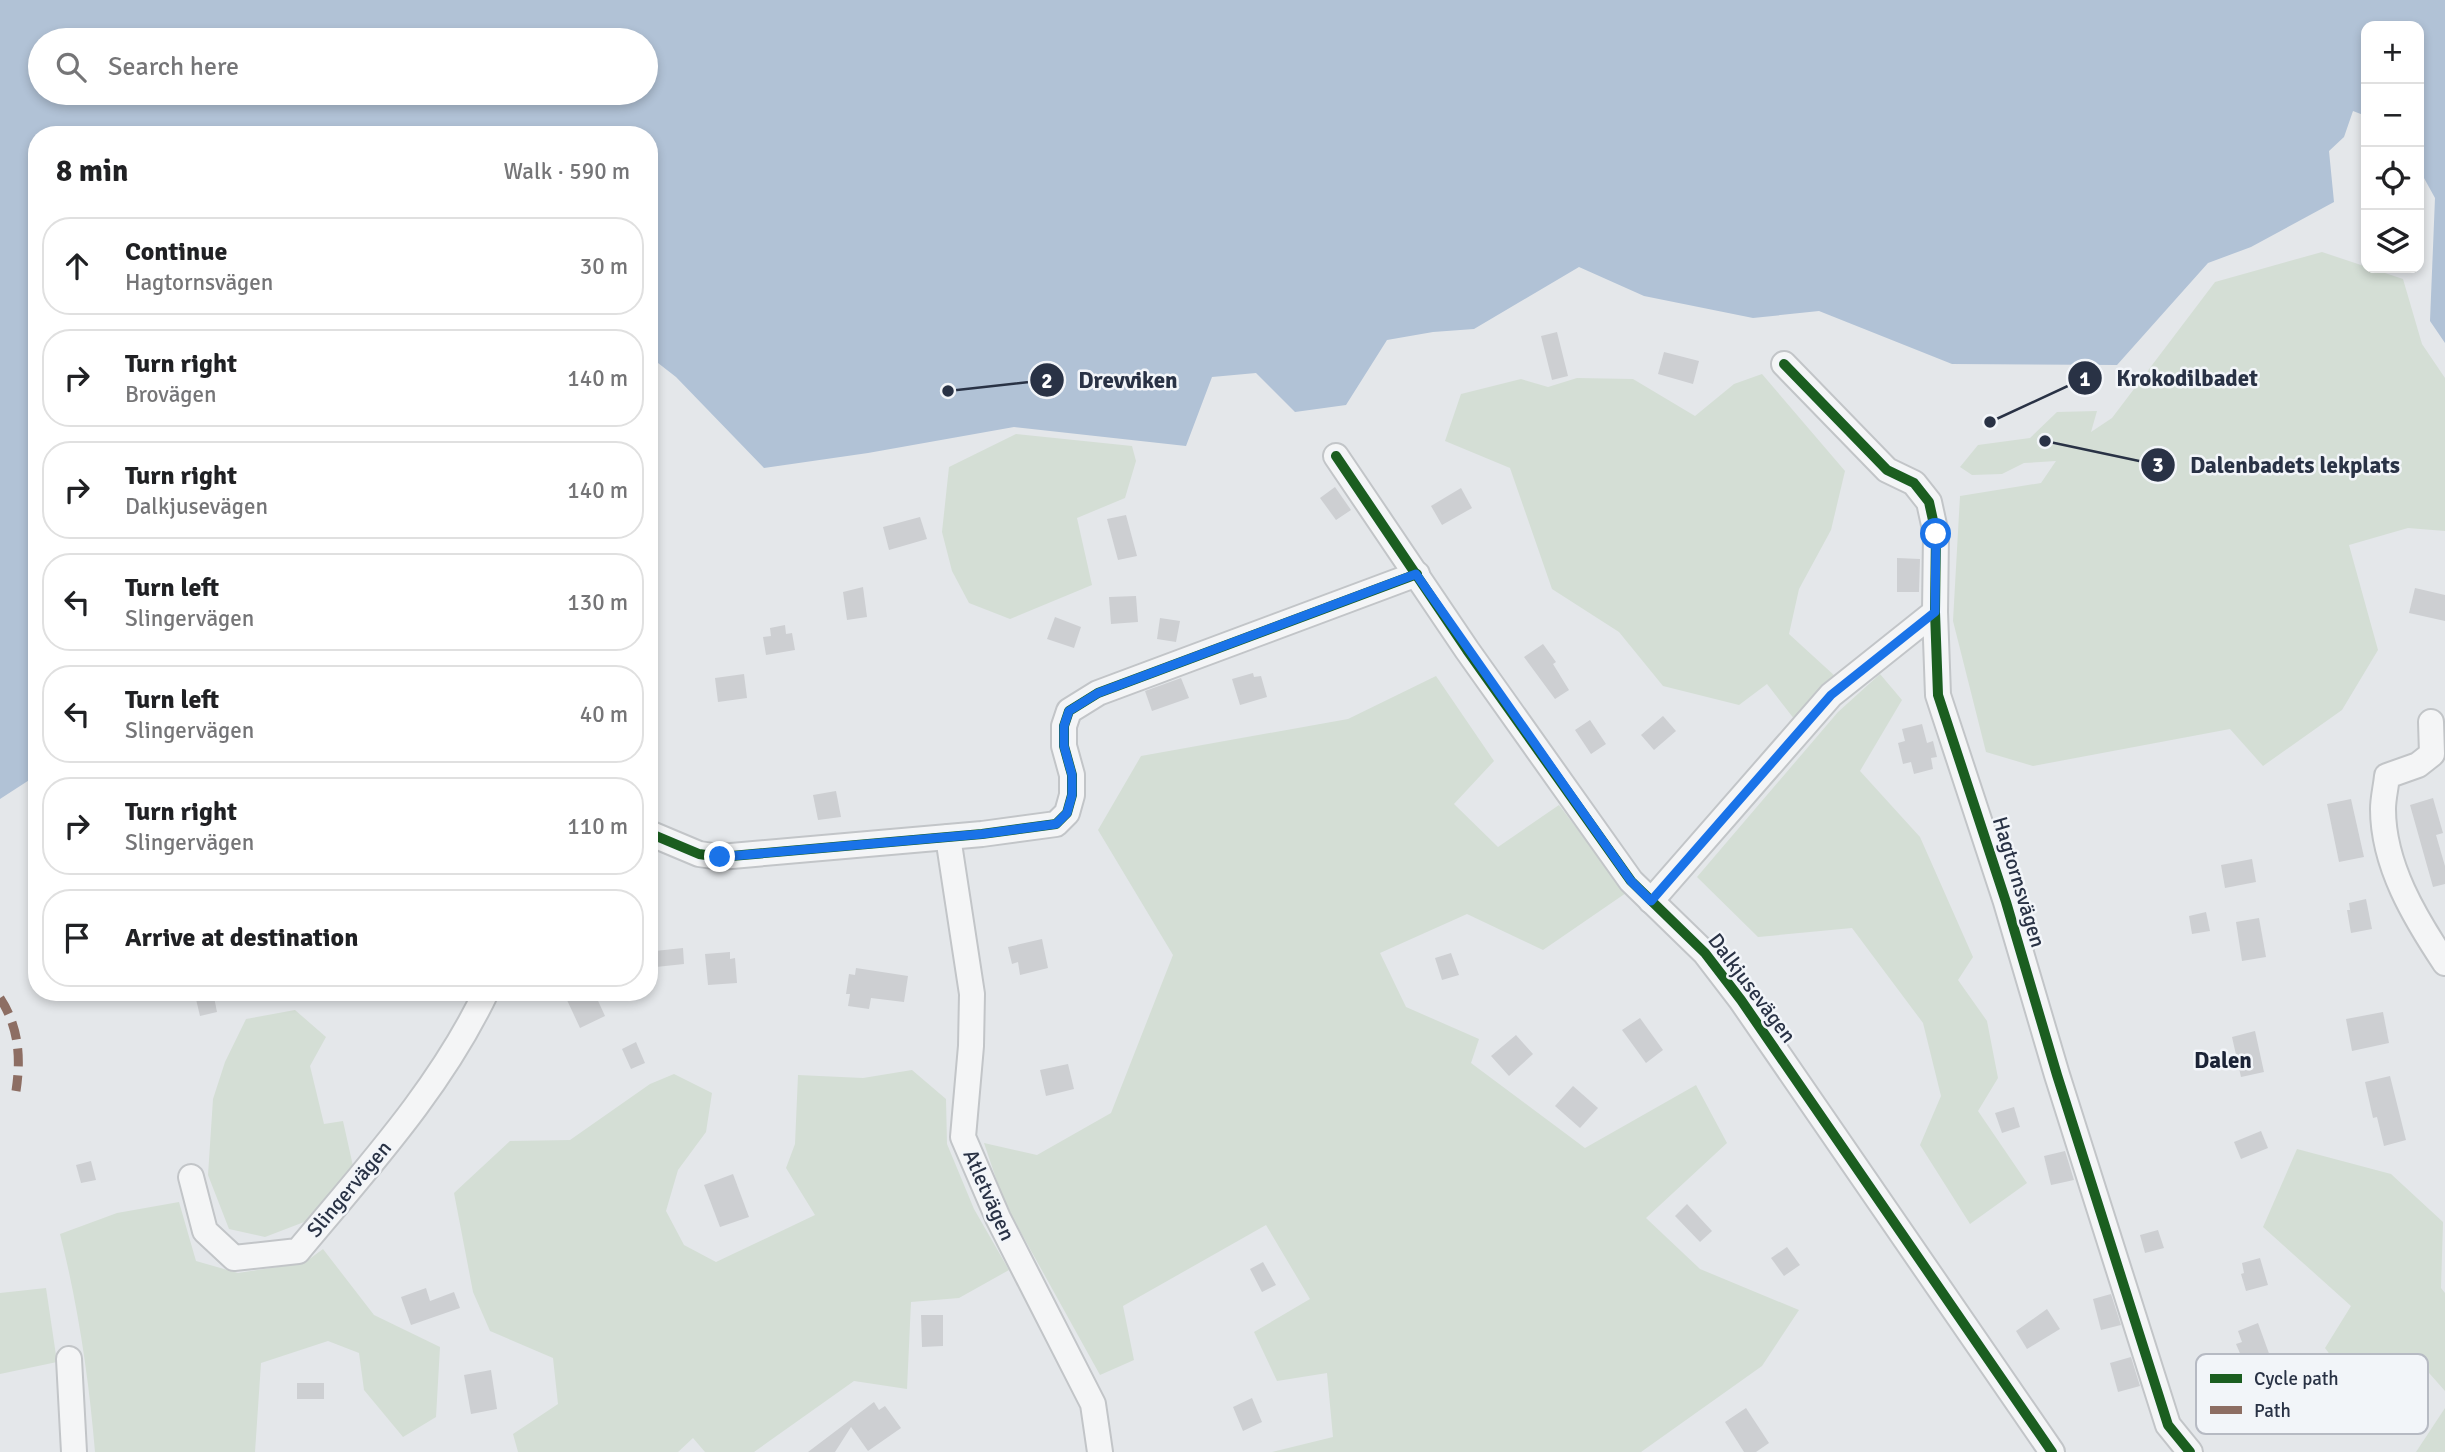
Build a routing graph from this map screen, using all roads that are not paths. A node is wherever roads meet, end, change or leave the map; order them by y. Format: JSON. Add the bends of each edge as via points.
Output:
{"nodes":[{"id":1,"x":1784,"y":364,"type":"dead end"},
{"id":2,"x":1336,"y":456,"type":"dead end"},
{"id":3,"x":1416,"y":574,"type":"junction"},
{"id":4,"x":1935,"y":612,"type":"junction"},
{"id":5,"x":2431,"y":722,"type":"dead end"},
{"id":6,"x":948,"y":836,"type":"junction"},
{"id":7,"x":658,"y":837,"type":"edge"},
{"id":8,"x":1651,"y":901,"type":"junction"},
{"id":9,"x":2445,"y":962,"type":"edge"},
{"id":10,"x":482,"y":1001,"type":"edge"},
{"id":11,"x":191,"y":1177,"type":"dead end"},
{"id":12,"x":69,"y":1359,"type":"dead end"},
{"id":13,"x":74,"y":1452,"type":"edge"},
{"id":14,"x":1100,"y":1452,"type":"edge"},
{"id":15,"x":2052,"y":1452,"type":"edge"},
{"id":16,"x":2190,"y":1452,"type":"edge"}],
"edges":[{"from":1,"to":4,"type":"street","name":"Hagtornsvägen","via":[[1887,470],[1914,483],[1929,502],[1936,534]]},
{"from":2,"to":3,"type":"street","name":"Dalkjusevägen"},
{"from":3,"to":6,"type":"street","via":[[1098,693],[1069,711],[1064,726],[1072,795],[1067,813],[1056,824]]},
{"from":3,"to":8,"type":"street","name":"Dalkjusevägen","via":[[1631,881]]},
{"from":4,"to":8,"type":"street","via":[[1831,695]]},
{"from":4,"to":16,"type":"street","name":"Hagtornsvägen","via":[[1938,695],[2168,1425]]},
{"from":5,"to":9,"type":"street","via":[[2432,754],[2418,765],[2387,776],[2383,808],[2395,872]]},
{"from":6,"to":7,"type":"street","via":[[720,857],[699,854]]},
{"from":6,"to":14,"type":"street","name":"Atletvägen","via":[[972,994],[964,1137],[998,1218],[1093,1404]]},
{"from":8,"to":15,"type":"street","name":"Dalkjusevägen","via":[[1705,953],[1741,1000]]},
{"from":10,"to":11,"type":"street","name":"Slingervägen","via":[[437,1079],[298,1251],[234,1258],[205,1231]]},
{"from":12,"to":13,"type":"street"}]}
